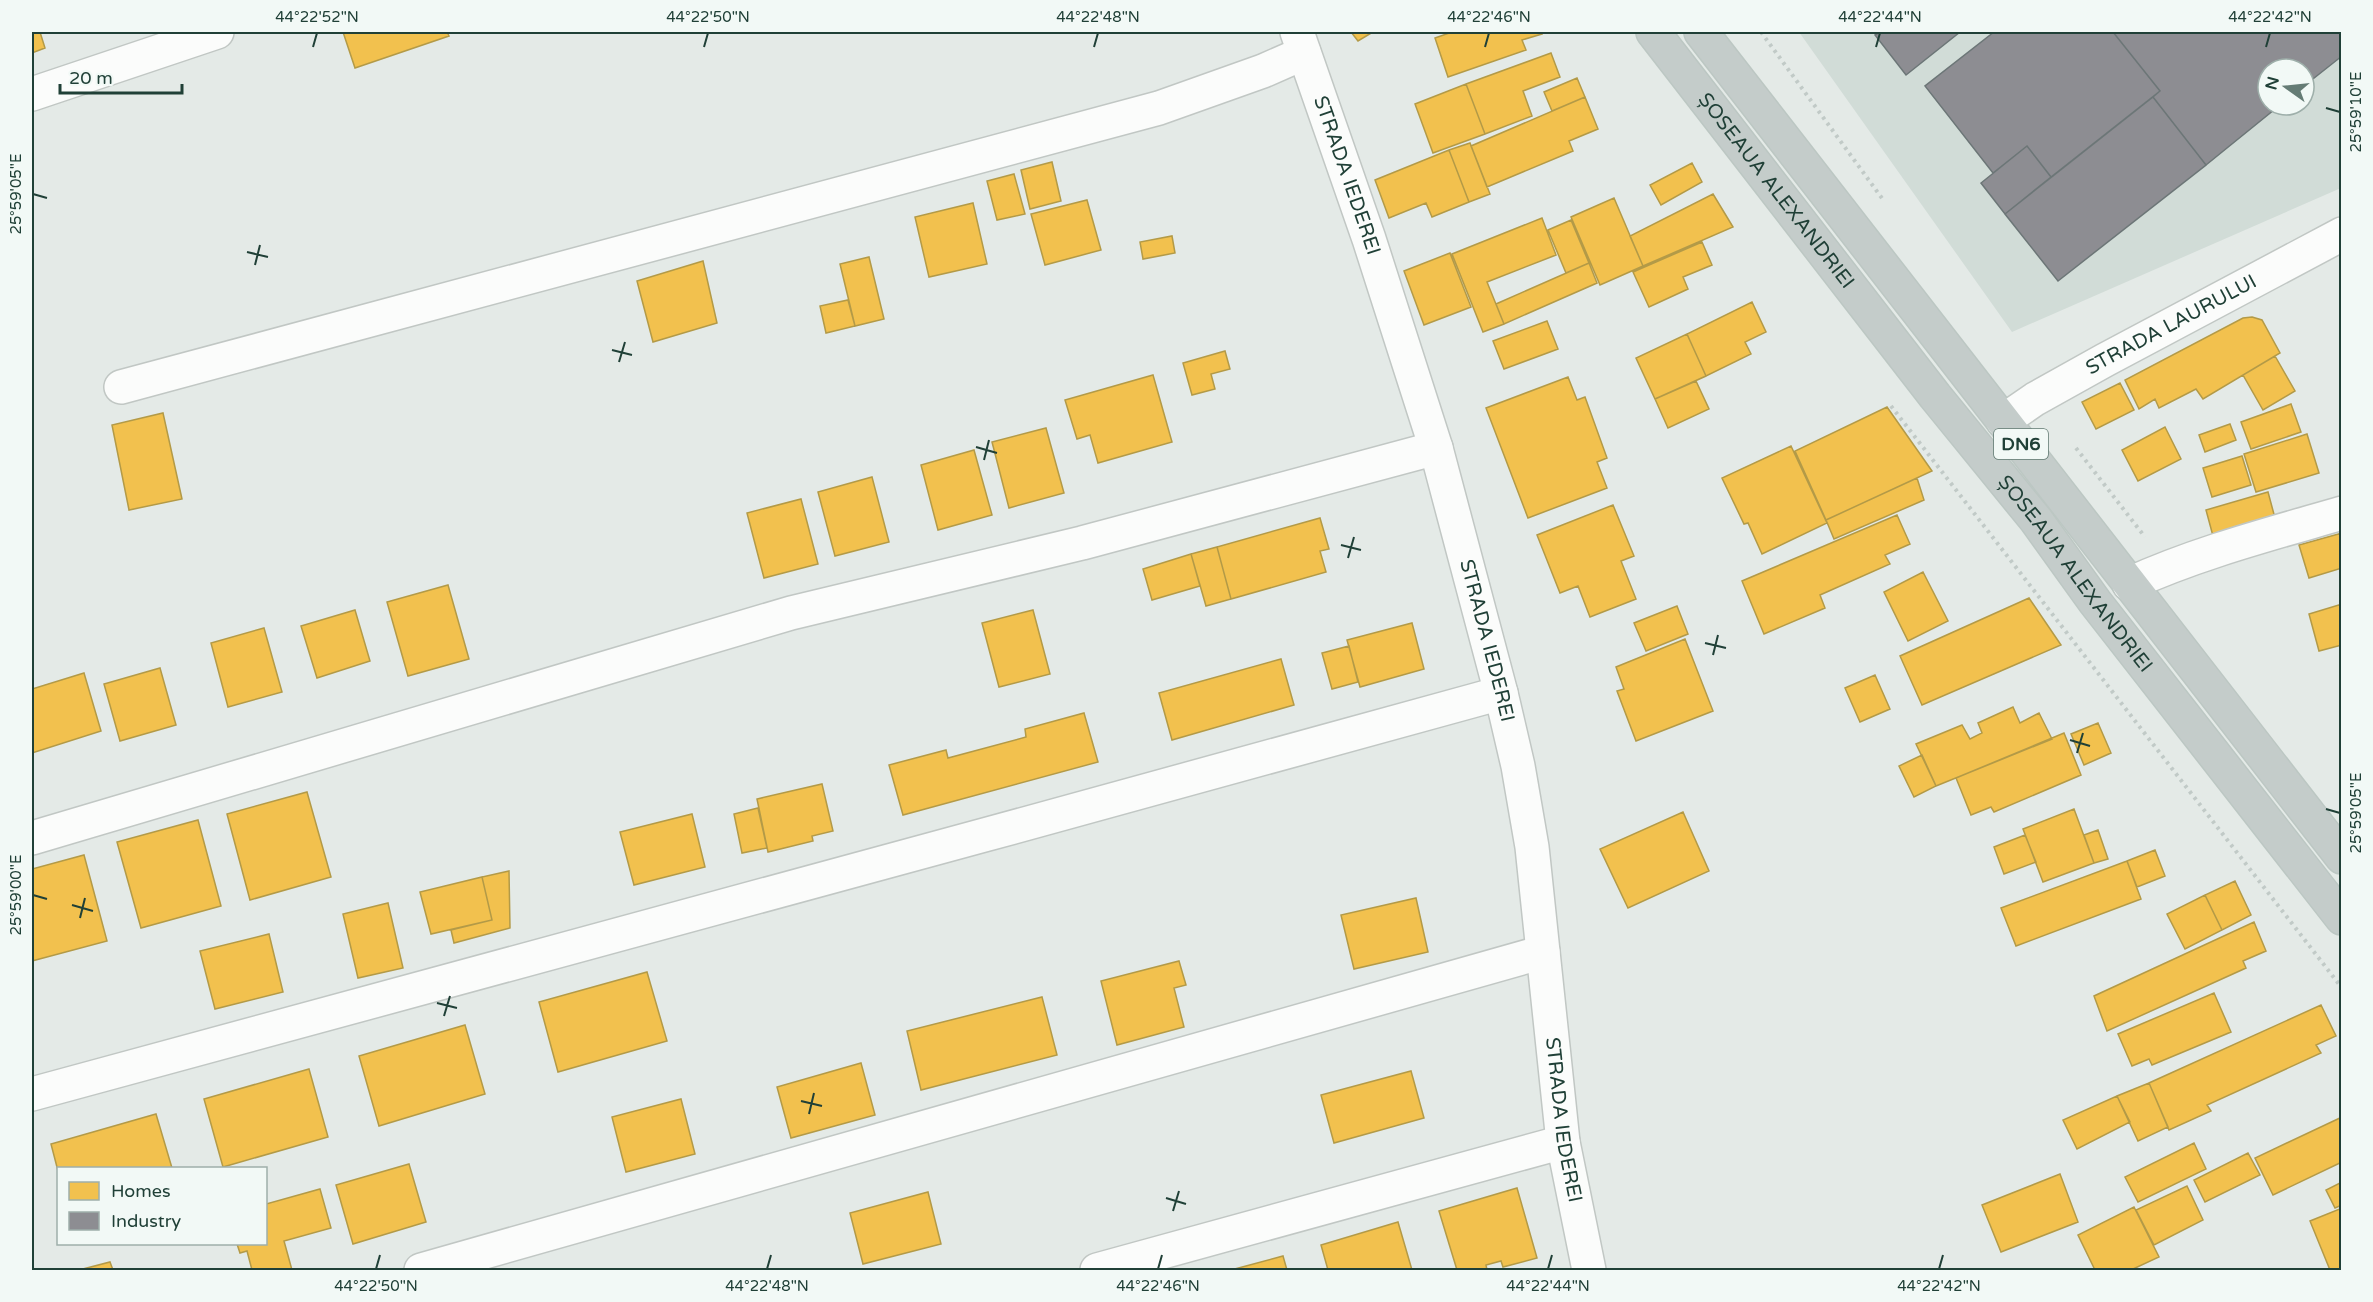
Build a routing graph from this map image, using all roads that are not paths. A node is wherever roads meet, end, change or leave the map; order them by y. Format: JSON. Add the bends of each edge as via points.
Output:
{"nodes":[{"id":1,"x":217,"y":32,"type":"edge"},
{"id":2,"x":1653,"y":32,"type":"edge"},
{"id":3,"x":1701,"y":32,"type":"edge"},
{"id":4,"x":1300,"y":42,"type":"edge"},
{"id":5,"x":32,"y":94,"type":"edge"},
{"id":6,"x":2342,"y":234,"type":"edge"},
{"id":7,"x":121,"y":387,"type":"dead end"},
{"id":8,"x":2003,"y":421,"type":"junction"},
{"id":9,"x":1437,"y":448,"type":"junction"},
{"id":10,"x":2342,"y":513,"type":"edge"},
{"id":11,"x":2129,"y":584,"type":"junction"},
{"id":12,"x":1501,"y":693,"type":"junction"},
{"id":13,"x":32,"y":838,"type":"edge"},
{"id":14,"x":2342,"y":857,"type":"edge"},
{"id":15,"x":2342,"y":918,"type":"edge"},
{"id":16,"x":1543,"y":952,"type":"junction"},
{"id":17,"x":32,"y":1094,"type":"edge"},
{"id":18,"x":1563,"y":1142,"type":"junction"},
{"id":19,"x":421,"y":1270,"type":"edge"},
{"id":20,"x":1097,"y":1270,"type":"edge"},
{"id":21,"x":1589,"y":1270,"type":"edge"}],
"edges":[{"from":1,"to":5,"type":"street"},
{"from":2,"to":15,"type":"highway","name":"ȘOSEAUA ALEXANDRIEI","number":"DN6"},
{"from":3,"to":8,"type":"highway","name":"ȘOSEAUA ALEXANDRIEI","number":"DN6"},
{"from":4,"to":7,"type":"street","via":[[1263,71],[1159,108]]},
{"from":4,"to":9,"type":"street","name":"STRADA IEDEREI"},
{"from":6,"to":8,"type":"street","name":"STRADA LAURULUI","via":[[2105,360]]},
{"from":8,"to":11,"type":"highway","name":"ȘOSEAUA ALEXANDRIEI","number":"DN6"},
{"from":9,"to":12,"type":"street","name":"STRADA IEDEREI"},
{"from":9,"to":13,"type":"street","via":[[1082,543],[791,613]]},
{"from":10,"to":11,"type":"street","via":[[2168,566]]},
{"from":11,"to":14,"type":"highway","name":"ȘOSEAUA ALEXANDRIEI","number":"DN6"},
{"from":12,"to":16,"type":"street","name":"STRADA IEDEREI","via":[[1532,847]]},
{"from":12,"to":17,"type":"street"},
{"from":16,"to":18,"type":"street","name":"STRADA IEDEREI"},
{"from":16,"to":19,"type":"street"},
{"from":18,"to":20,"type":"street"},
{"from":18,"to":21,"type":"street","name":"STRADA IEDEREI"}]}
